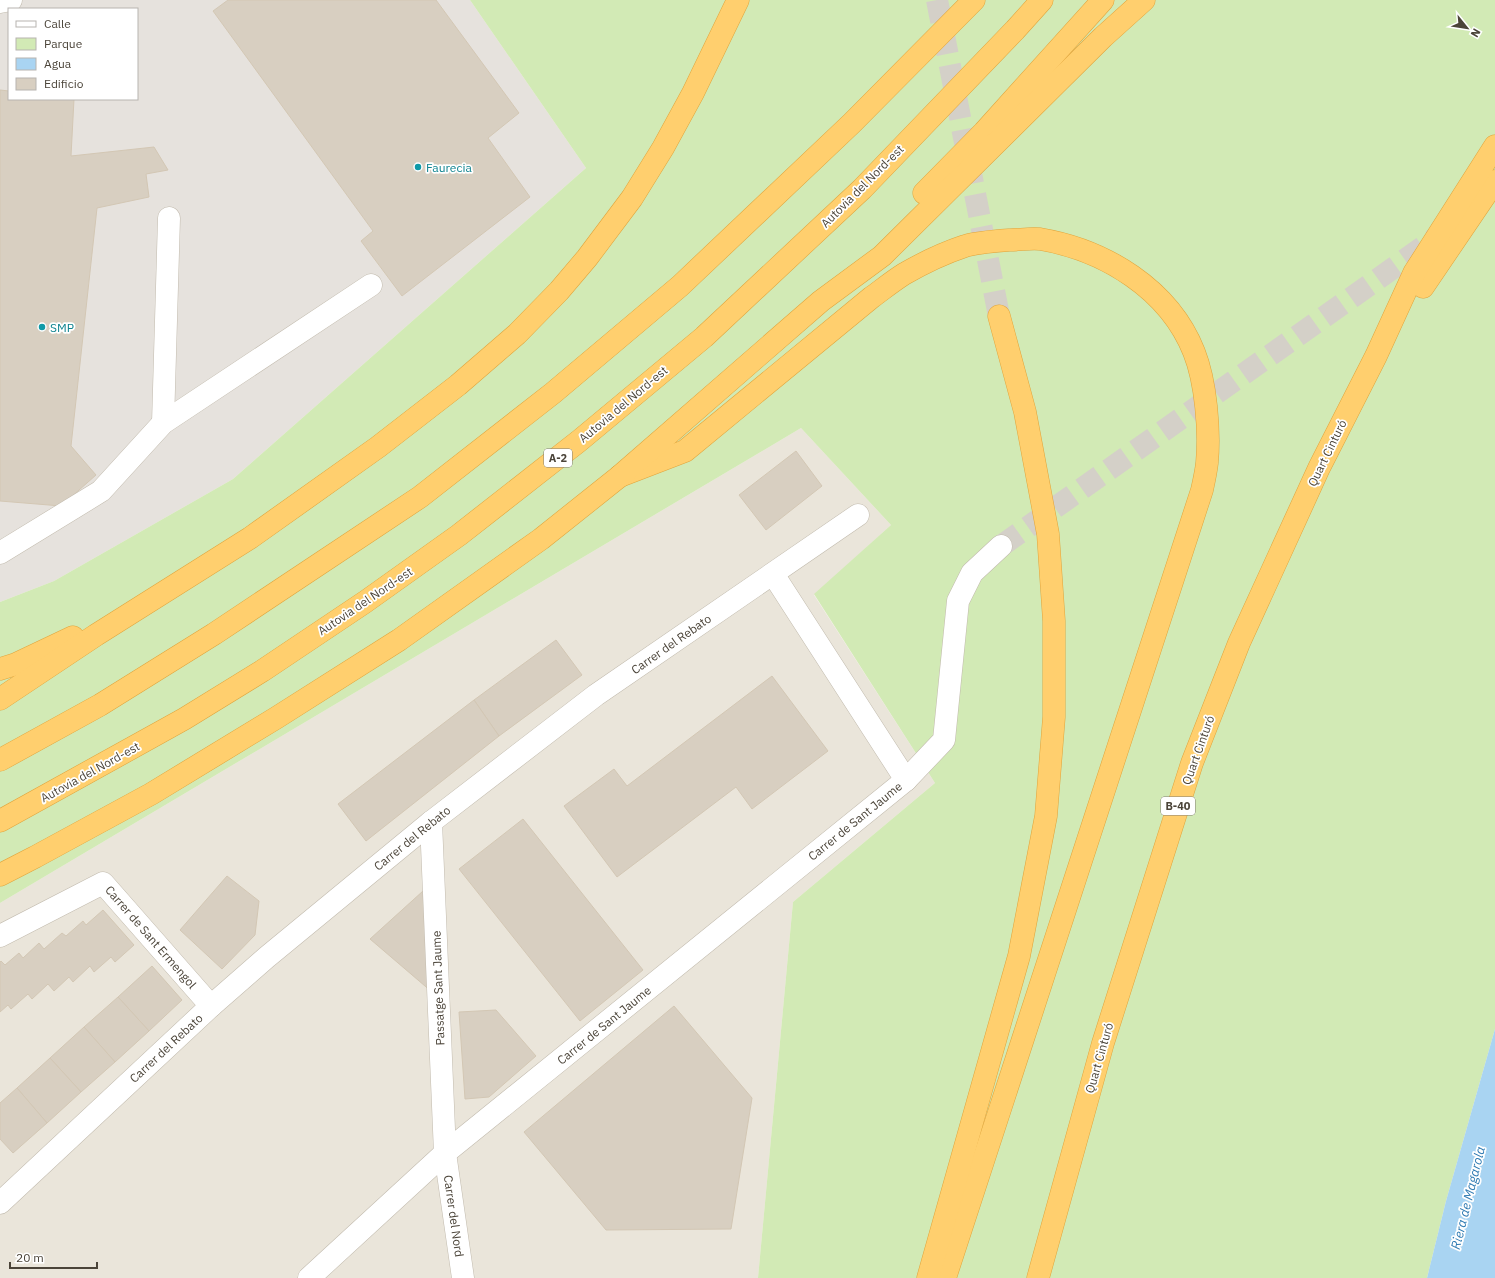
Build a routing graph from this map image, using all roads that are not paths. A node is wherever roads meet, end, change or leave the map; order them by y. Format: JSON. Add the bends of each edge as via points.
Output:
{"nodes":[{"id":1,"x":11,"y":0,"type":"edge"},
{"id":2,"x":738,"y":0,"type":"edge"},
{"id":3,"x":974,"y":0,"type":"edge"},
{"id":4,"x":1042,"y":0,"type":"edge"},
{"id":5,"x":1103,"y":0,"type":"edge"},
{"id":6,"x":1144,"y":0,"type":"edge"},
{"id":7,"x":0,"y":2,"type":"edge"},
{"id":8,"x":1495,"y":146,"type":"edge"},
{"id":9,"x":1495,"y":181,"type":"edge"},
{"id":10,"x":169,"y":218,"type":"dead end"},
{"id":11,"x":371,"y":285,"type":"dead end"},
{"id":12,"x":821,"y":301,"type":"junction"},
{"id":13,"x":999,"y":316,"type":"tunnel mouth"},
{"id":14,"x":1376,"y":356,"type":"junction"},
{"id":15,"x":163,"y":423,"type":"junction"},
{"id":16,"x":620,"y":476,"type":"junction"},
{"id":17,"x":858,"y":515,"type":"dead end"},
{"id":18,"x":1001,"y":546,"type":"tunnel mouth"},
{"id":19,"x":0,"y":553,"type":"edge"},
{"id":20,"x":773,"y":574,"type":"junction"},
{"id":21,"x":96,"y":634,"type":"junction"},
{"id":22,"x":0,"y":669,"type":"edge"},
{"id":23,"x":0,"y":699,"type":"edge"},
{"id":24,"x":0,"y":760,"type":"edge"},
{"id":25,"x":906,"y":780,"type":"junction"},
{"id":26,"x":0,"y":822,"type":"edge"},
{"id":27,"x":431,"y":822,"type":"junction"},
{"id":28,"x":0,"y":875,"type":"edge"},
{"id":29,"x":0,"y":936,"type":"edge"},
{"id":30,"x":211,"y":1006,"type":"junction"},
{"id":31,"x":445,"y":1153,"type":"junction"},
{"id":32,"x":0,"y":1203,"type":"edge"},
{"id":33,"x":309,"y":1278,"type":"edge"},
{"id":34,"x":463,"y":1278,"type":"edge"},
{"id":35,"x":928,"y":1278,"type":"edge"},
{"id":36,"x":945,"y":1278,"type":"edge"},
{"id":37,"x":1038,"y":1278,"type":"edge"}],
"edges":[{"from":1,"to":7,"type":"street"},
{"from":2,"to":21,"type":"highway","via":[[664,148],[632,198],[587,258],[517,334],[458,385],[371,452],[250,538]]},
{"from":3,"to":24,"type":"highway","via":[[852,123],[680,286],[553,393],[420,497],[201,642],[100,704]]},
{"from":4,"to":26,"type":"highway","name":"Autovia del Nord-est","number":"A-2","via":[[862,189],[704,337],[579,441],[477,521],[365,602],[262,670],[184,719]]},
{"from":5,"to":12,"type":"highway","via":[[984,132]]},
{"from":6,"to":12,"type":"highway","via":[[1103,37],[882,256]]},
{"from":8,"to":14,"type":"highway","via":[[1414,273]]},
{"from":9,"to":14,"type":"highway"},
{"from":10,"to":15,"type":"street"},
{"from":11,"to":15,"type":"street"},
{"from":12,"to":16,"type":"highway"},
{"from":13,"to":35,"type":"highway","via":[[1025,412],[1048,534],[1054,621],[1053,733],[1046,816],[1019,956]]},
{"from":14,"to":37,"type":"highway","name":"Quart Cinturó","number":"B-40","via":[[1319,468],[1239,643],[1192,763],[1103,1043]]},
{"from":15,"to":19,"type":"street","via":[[102,491]]},
{"from":16,"to":28,"type":"highway","via":[[541,539],[399,640],[151,794]]},
{"from":16,"to":36,"type":"highway","via":[[685,451],[872,297],[904,274],[966,246],[997,240],[1039,239],[1096,255],[1116,264],[1149,288],[1166,306],[1182,328],[1194,352],[1202,377],[1208,439],[1202,490]]},
{"from":17,"to":20,"type":"street","name":"Carrer del Rebato"},
{"from":18,"to":25,"type":"street","name":"Carrer de Sant Jaume","via":[[972,574],[958,601],[944,740]]},
{"from":20,"to":25,"type":"street"},
{"from":20,"to":27,"type":"street","name":"Carrer del Rebato","via":[[596,696]]},
{"from":21,"to":22,"type":"highway","via":[[82,633]]},
{"from":21,"to":23,"type":"highway"},
{"from":25,"to":31,"type":"street","name":"Carrer de Sant Jaume"},
{"from":27,"to":30,"type":"street","name":"Carrer del Rebato"},
{"from":27,"to":31,"type":"street","name":"Passatge Sant Jaume"},
{"from":29,"to":30,"type":"street","name":"Carrer de Sant Ermengol","via":[[103,883]]},
{"from":30,"to":32,"type":"street","name":"Carrer del Rebato"},
{"from":31,"to":33,"type":"street","name":"Carrer de Sant Jaume"},
{"from":31,"to":34,"type":"street","name":"Carrer del Nord"}]}
